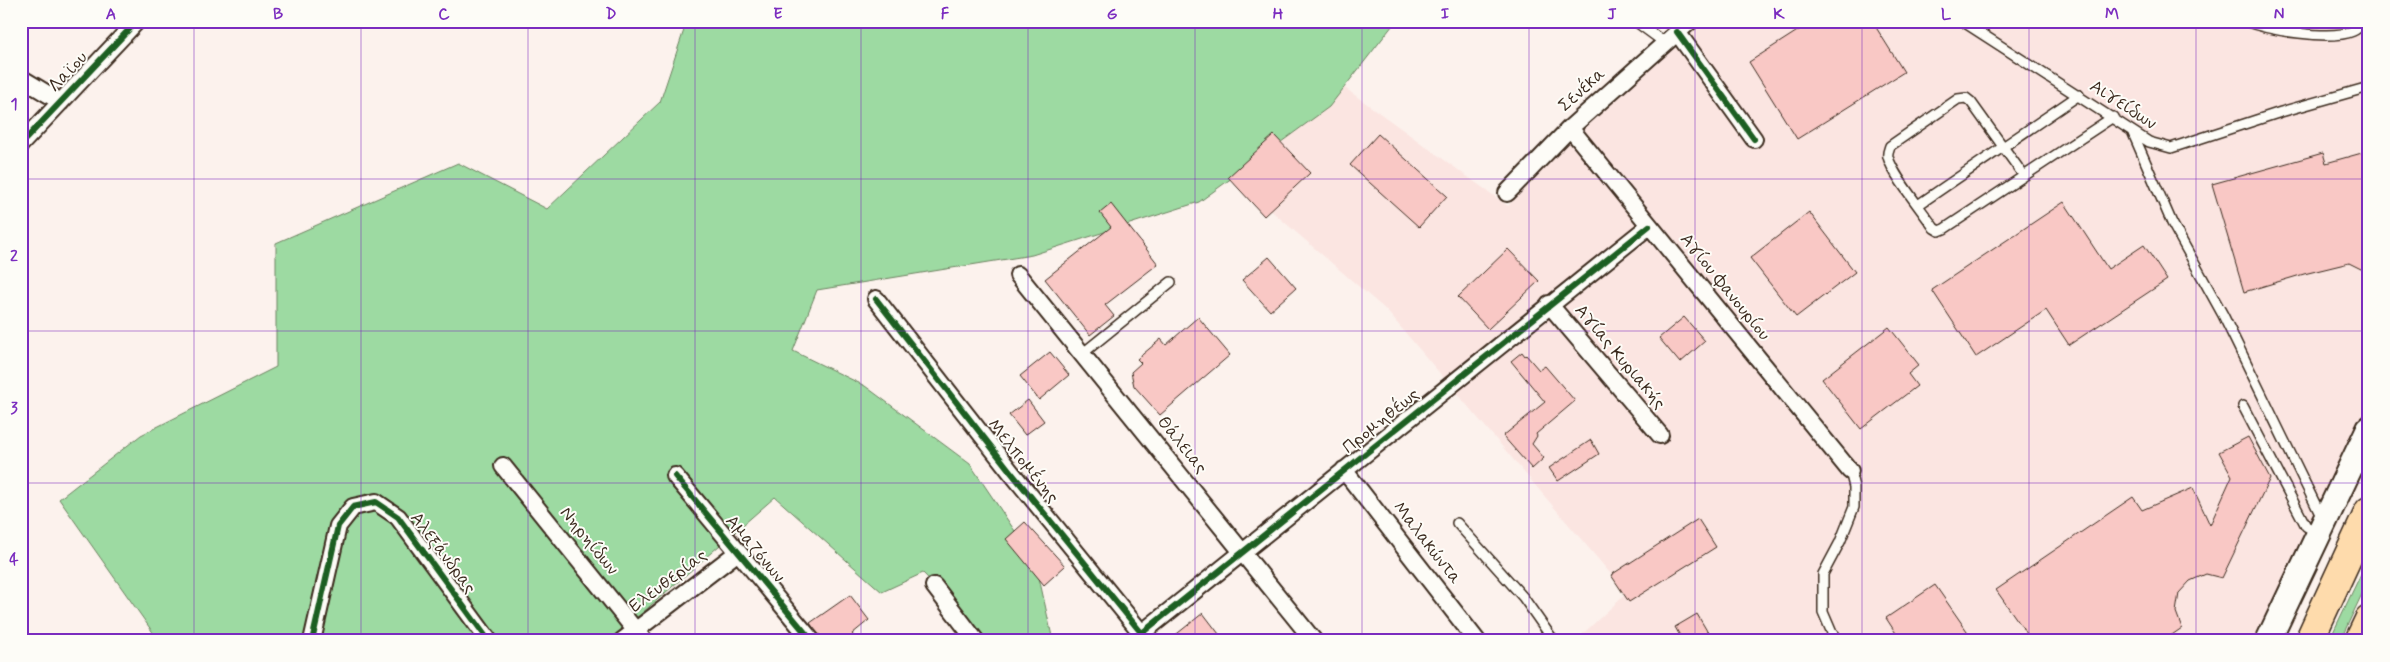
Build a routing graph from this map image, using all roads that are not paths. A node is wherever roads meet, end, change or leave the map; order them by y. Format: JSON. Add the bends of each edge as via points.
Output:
{"nodes":[{"id":1,"x":137,"y":21,"type":"edge"},
{"id":2,"x":1635,"y":21,"type":"edge"},
{"id":3,"x":1962,"y":21,"type":"edge"},
{"id":4,"x":2245,"y":21,"type":"edge"},
{"id":5,"x":2365,"y":21,"type":"edge"},
{"id":6,"x":1677,"y":32,"type":"edge"},
{"id":7,"x":21,"y":78,"type":"edge"},
{"id":8,"x":2369,"y":88,"type":"edge"},
{"id":9,"x":2078,"y":95,"type":"junction"},
{"id":10,"x":61,"y":102,"type":"junction"},
{"id":11,"x":2113,"y":117,"type":"junction"},
{"id":12,"x":1570,"y":128,"type":"junction"},
{"id":13,"x":2132,"y":130,"type":"junction"},
{"id":14,"x":1754,"y":139,"type":"dead end"},
{"id":15,"x":21,"y":144,"type":"edge"},
{"id":16,"x":2004,"y":146,"type":"junction"},
{"id":17,"x":2024,"y":176,"type":"junction"},
{"id":18,"x":1507,"y":193,"type":"dead end"},
{"id":19,"x":1918,"y":205,"type":"junction"},
{"id":20,"x":1650,"y":226,"type":"junction"},
{"id":21,"x":1018,"y":275,"type":"dead end"},
{"id":22,"x":1171,"y":282,"type":"dead end"},
{"id":23,"x":876,"y":299,"type":"dead end"},
{"id":24,"x":1550,"y":304,"type":"junction"},
{"id":25,"x":1082,"y":354,"type":"junction"},
{"id":26,"x":2243,"y":406,"type":"dead end"},
{"id":27,"x":2369,"y":428,"type":"edge"},
{"id":28,"x":1660,"y":435,"type":"dead end"},
{"id":29,"x":503,"y":466,"type":"dead end"},
{"id":30,"x":1344,"y":470,"type":"junction"},
{"id":31,"x":1850,"y":471,"type":"joint"},
{"id":32,"x":675,"y":476,"type":"dead end"},
{"id":33,"x":2369,"y":511,"type":"edge"},
{"id":34,"x":1457,"y":523,"type":"dead end"},
{"id":35,"x":2322,"y":528,"type":"junction"},
{"id":36,"x":738,"y":552,"type":"junction"},
{"id":37,"x":1242,"y":552,"type":"junction"},
{"id":38,"x":934,"y":586,"type":"dead end"},
{"id":39,"x":2369,"y":620,"type":"edge"},
{"id":40,"x":640,"y":636,"type":"edge"},
{"id":41,"x":1141,"y":638,"type":"edge"},
{"id":42,"x":312,"y":641,"type":"edge"},
{"id":43,"x":489,"y":641,"type":"edge"},
{"id":44,"x":622,"y":641,"type":"edge"},
{"id":45,"x":812,"y":641,"type":"edge"},
{"id":46,"x":976,"y":641,"type":"edge"},
{"id":47,"x":1314,"y":641,"type":"edge"},
{"id":48,"x":1477,"y":641,"type":"edge"},
{"id":49,"x":1554,"y":641,"type":"edge"},
{"id":50,"x":1839,"y":641,"type":"edge"},
{"id":51,"x":2268,"y":641,"type":"edge"},
{"id":52,"x":2310,"y":641,"type":"edge"},
{"id":53,"x":2359,"y":641,"type":"edge"}],
"edges":[{"from":1,"to":10,"type":"street","name":"Λαϊου"},
{"from":2,"to":6,"type":"lane"},
{"from":3,"to":9,"type":"lane","name":"Αιγείδων"},
{"from":4,"to":5,"type":"lane","via":[[2284,32],[2340,34],[2354,31]]},
{"from":6,"to":12,"type":"street","name":"Σενέκα"},
{"from":6,"to":14,"type":"street"},
{"from":7,"to":10,"type":"street"},
{"from":8,"to":13,"type":"lane","name":"Αιγείδων","via":[[2170,148],[2149,142]]},
{"from":9,"to":11,"type":"lane","name":"Αιγείδων"},
{"from":9,"to":16,"type":"lane"},
{"from":10,"to":15,"type":"street","name":"Λαϊου"},
{"from":11,"to":13,"type":"lane","name":"Αιγείδων"},
{"from":11,"to":17,"type":"lane"},
{"from":12,"to":18,"type":"street","name":"Σενέκα"},
{"from":12,"to":20,"type":"street","name":"Αγίου Φανουρίου"},
{"from":13,"to":35,"type":"lane","via":[[2172,224],[2223,315]]},
{"from":16,"to":17,"type":"lane"},
{"from":16,"to":19,"type":"lane"},
{"from":16,"to":19,"type":"lane","via":[[1971,102],[1966,98],[1958,99],[1890,146],[1888,152],[1892,164]]},
{"from":17,"to":19,"type":"lane","via":[[1939,230],[1934,228]]},
{"from":20,"to":24,"type":"street","name":"Προμηθέως"},
{"from":20,"to":31,"type":"street","name":"Αγίου Φανουρίου"},
{"from":21,"to":25,"type":"street","name":"Θάλειας"},
{"from":22,"to":25,"type":"lane"},
{"from":23,"to":41,"type":"street","name":"Μελπομένης"},
{"from":24,"to":28,"type":"street","name":"Αγίας Κυριακής"},
{"from":24,"to":30,"type":"street","name":"Προμηθέως"},
{"from":25,"to":37,"type":"street","name":"Θάλειας"},
{"from":26,"to":35,"type":"lane","via":[[2306,526]]},
{"from":27,"to":35,"type":"main road"},
{"from":29,"to":40,"type":"street","name":"Νηρηίδων"},
{"from":30,"to":37,"type":"street","name":"Προμηθέως"},
{"from":30,"to":48,"type":"street","name":"Μαλακώντα"},
{"from":31,"to":50,"type":"lane","via":[[1854,506],[1823,574],[1823,612]]},
{"from":32,"to":36,"type":"street","name":"Αμαζόνων"},
{"from":33,"to":52,"type":"highway"},
{"from":34,"to":49,"type":"lane","via":[[1523,597]]},
{"from":35,"to":51,"type":"main road"},
{"from":36,"to":40,"type":"street","name":"Ελευθερίας"},
{"from":36,"to":45,"type":"street","name":"Αμαζόνων"},
{"from":37,"to":41,"type":"street","name":"Προμηθέως"},
{"from":37,"to":47,"type":"street","name":"Θάλειας"},
{"from":38,"to":46,"type":"street"},
{"from":39,"to":53,"type":"highway"},
{"from":40,"to":44,"type":"street","name":"Ελευθερίας"},
{"from":42,"to":43,"type":"street","name":"Αλεξάνδρας","via":[[338,526],[353,507],[376,502],[398,517]]}]}
